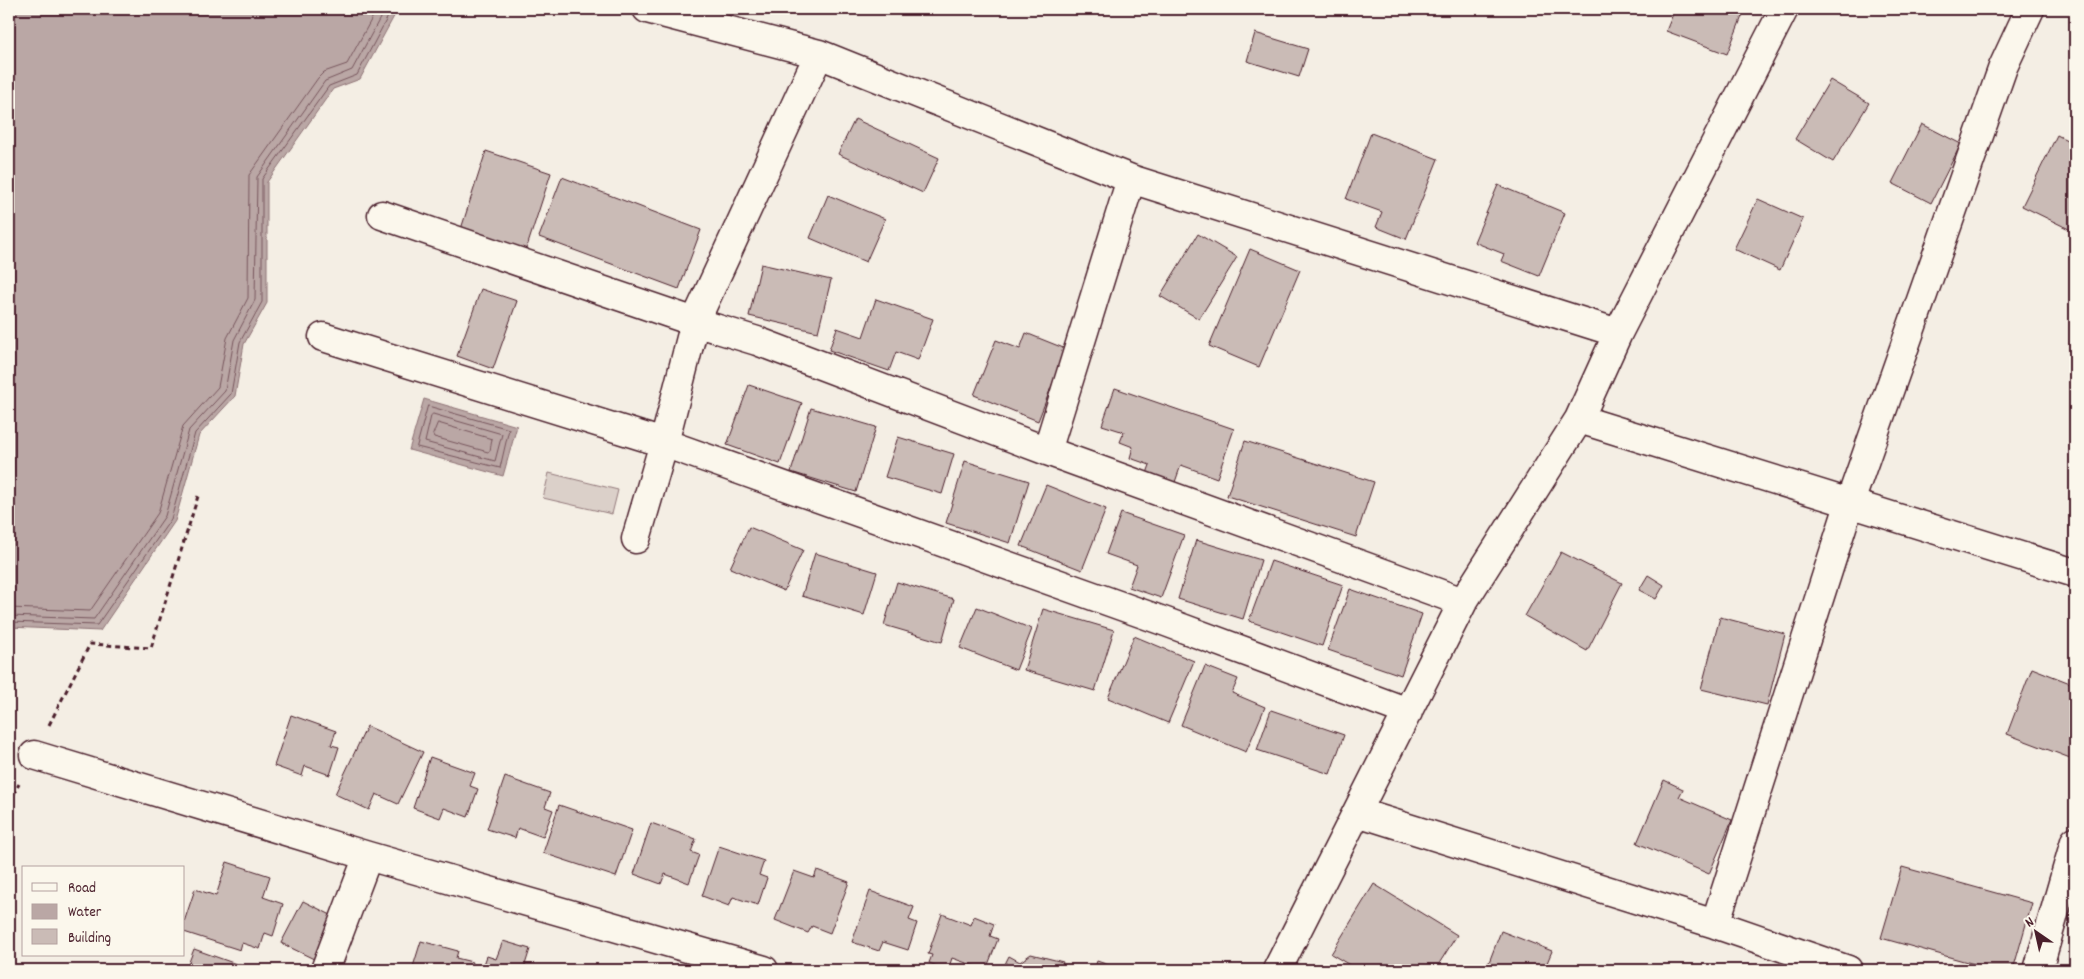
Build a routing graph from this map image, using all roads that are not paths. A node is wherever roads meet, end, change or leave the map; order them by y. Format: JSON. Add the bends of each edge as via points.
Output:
{"nodes":[{"id":1,"x":647,"y":9,"type":"edge"},
{"id":2,"x":1784,"y":9,"type":"edge"},
{"id":3,"x":2030,"y":9,"type":"edge"},
{"id":4,"x":819,"y":54,"type":"junction"},
{"id":5,"x":1131,"y":179,"type":"junction"},
{"id":6,"x":382,"y":215,"type":"dead end"},
{"id":7,"x":694,"y":322,"type":"junction"},
{"id":8,"x":1618,"y":333,"type":"junction"},
{"id":9,"x":323,"y":338,"type":"dead end"},
{"id":10,"x":1579,"y":418,"type":"junction"},
{"id":11,"x":664,"y":444,"type":"junction"},
{"id":12,"x":1047,"y":451,"type":"junction"},
{"id":13,"x":1850,"y":502,"type":"junction"},
{"id":14,"x":636,"y":539,"type":"dead end"},
{"id":15,"x":2075,"y":573,"type":"edge"},
{"id":16,"x":1464,"y":602,"type":"junction"},
{"id":17,"x":1408,"y":712,"type":"junction"},
{"id":18,"x":34,"y":755,"type":"road end"},
{"id":19,"x":1357,"y":812,"type":"junction"},
{"id":20,"x":2075,"y":841,"type":"edge"},
{"id":21,"x":368,"y":856,"type":"junction"},
{"id":22,"x":1715,"y":924,"type":"junction"},
{"id":23,"x":325,"y":970,"type":"edge"},
{"id":24,"x":764,"y":970,"type":"edge"},
{"id":25,"x":1277,"y":970,"type":"edge"},
{"id":26,"x":1848,"y":970,"type":"edge"},
{"id":27,"x":2038,"y":970,"type":"edge"}],
"edges":[{"from":1,"to":4,"type":"street"},
{"from":2,"to":8,"type":"street"},
{"from":3,"to":13,"type":"street","via":[[2002,67]]},
{"from":4,"to":5,"type":"street"},
{"from":4,"to":7,"type":"street"},
{"from":5,"to":8,"type":"street"},
{"from":5,"to":12,"type":"street"},
{"from":6,"to":7,"type":"street"},
{"from":7,"to":11,"type":"street"},
{"from":7,"to":12,"type":"street","via":[[757,341]]},
{"from":8,"to":10,"type":"street"},
{"from":9,"to":11,"type":"street"},
{"from":10,"to":13,"type":"street"},
{"from":10,"to":16,"type":"street"},
{"from":11,"to":14,"type":"street"},
{"from":11,"to":17,"type":"street","via":[[1166,622]]},
{"from":12,"to":16,"type":"street"},
{"from":13,"to":15,"type":"street"},
{"from":13,"to":22,"type":"street"},
{"from":16,"to":17,"type":"street"},
{"from":17,"to":19,"type":"street"},
{"from":18,"to":21,"type":"street"},
{"from":19,"to":22,"type":"street"},
{"from":19,"to":25,"type":"street"},
{"from":20,"to":27,"type":"street"},
{"from":21,"to":23,"type":"street"},
{"from":21,"to":24,"type":"street"},
{"from":22,"to":26,"type":"street"}]}
